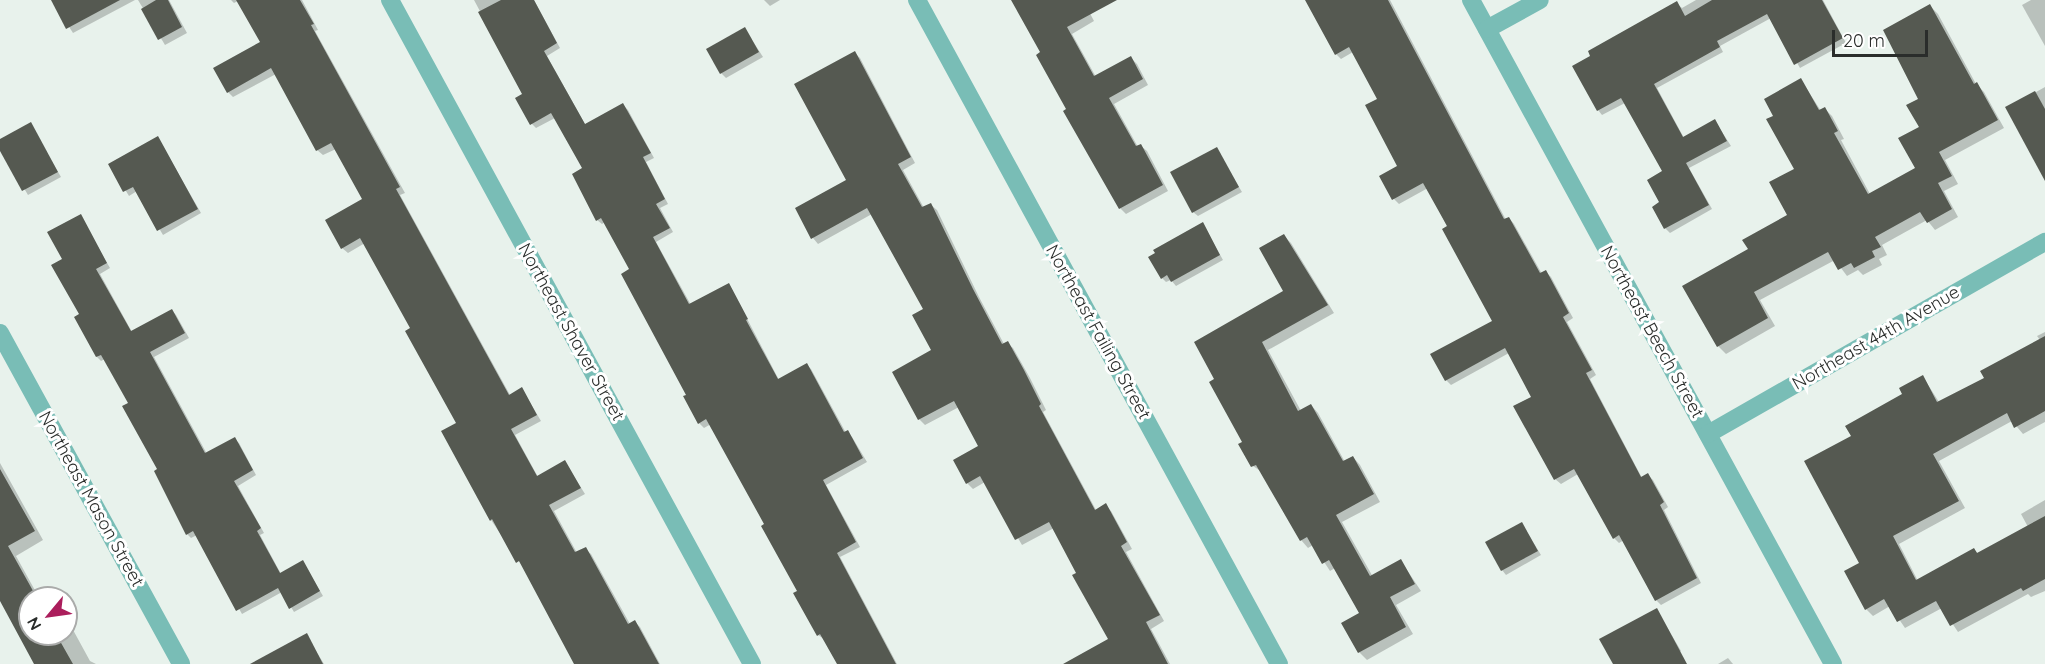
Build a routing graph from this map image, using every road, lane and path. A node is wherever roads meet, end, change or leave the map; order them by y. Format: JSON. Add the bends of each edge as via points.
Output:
{"nodes":[{"id":1,"x":390,"y":0,"type":"edge"},
{"id":2,"x":917,"y":0,"type":"edge"},
{"id":3,"x":1471,"y":0,"type":"edge"},
{"id":4,"x":1540,"y":0,"type":"edge"},
{"id":5,"x":1487,"y":30,"type":"junction"},
{"id":6,"x":2045,"y":242,"type":"edge"},
{"id":7,"x":0,"y":333,"type":"edge"},
{"id":8,"x":1708,"y":434,"type":"junction"},
{"id":9,"x":181,"y":664,"type":"edge"},
{"id":10,"x":752,"y":664,"type":"edge"},
{"id":11,"x":1280,"y":664,"type":"edge"},
{"id":12,"x":1833,"y":664,"type":"edge"}],
"edges":[{"from":1,"to":10,"type":"street","name":"Northeast Shaver Street"},
{"from":2,"to":11,"type":"street","name":"Northeast Failing Street"},
{"from":3,"to":5,"type":"street","name":"Northeast Beech Street"},
{"from":4,"to":5,"type":"street"},
{"from":5,"to":8,"type":"street","name":"Northeast Beech Street"},
{"from":6,"to":8,"type":"street","name":"Northeast 44th Avenue"},
{"from":7,"to":9,"type":"street","name":"Northeast Mason Street"},
{"from":8,"to":12,"type":"street","name":"Northeast Beech Street"}]}
